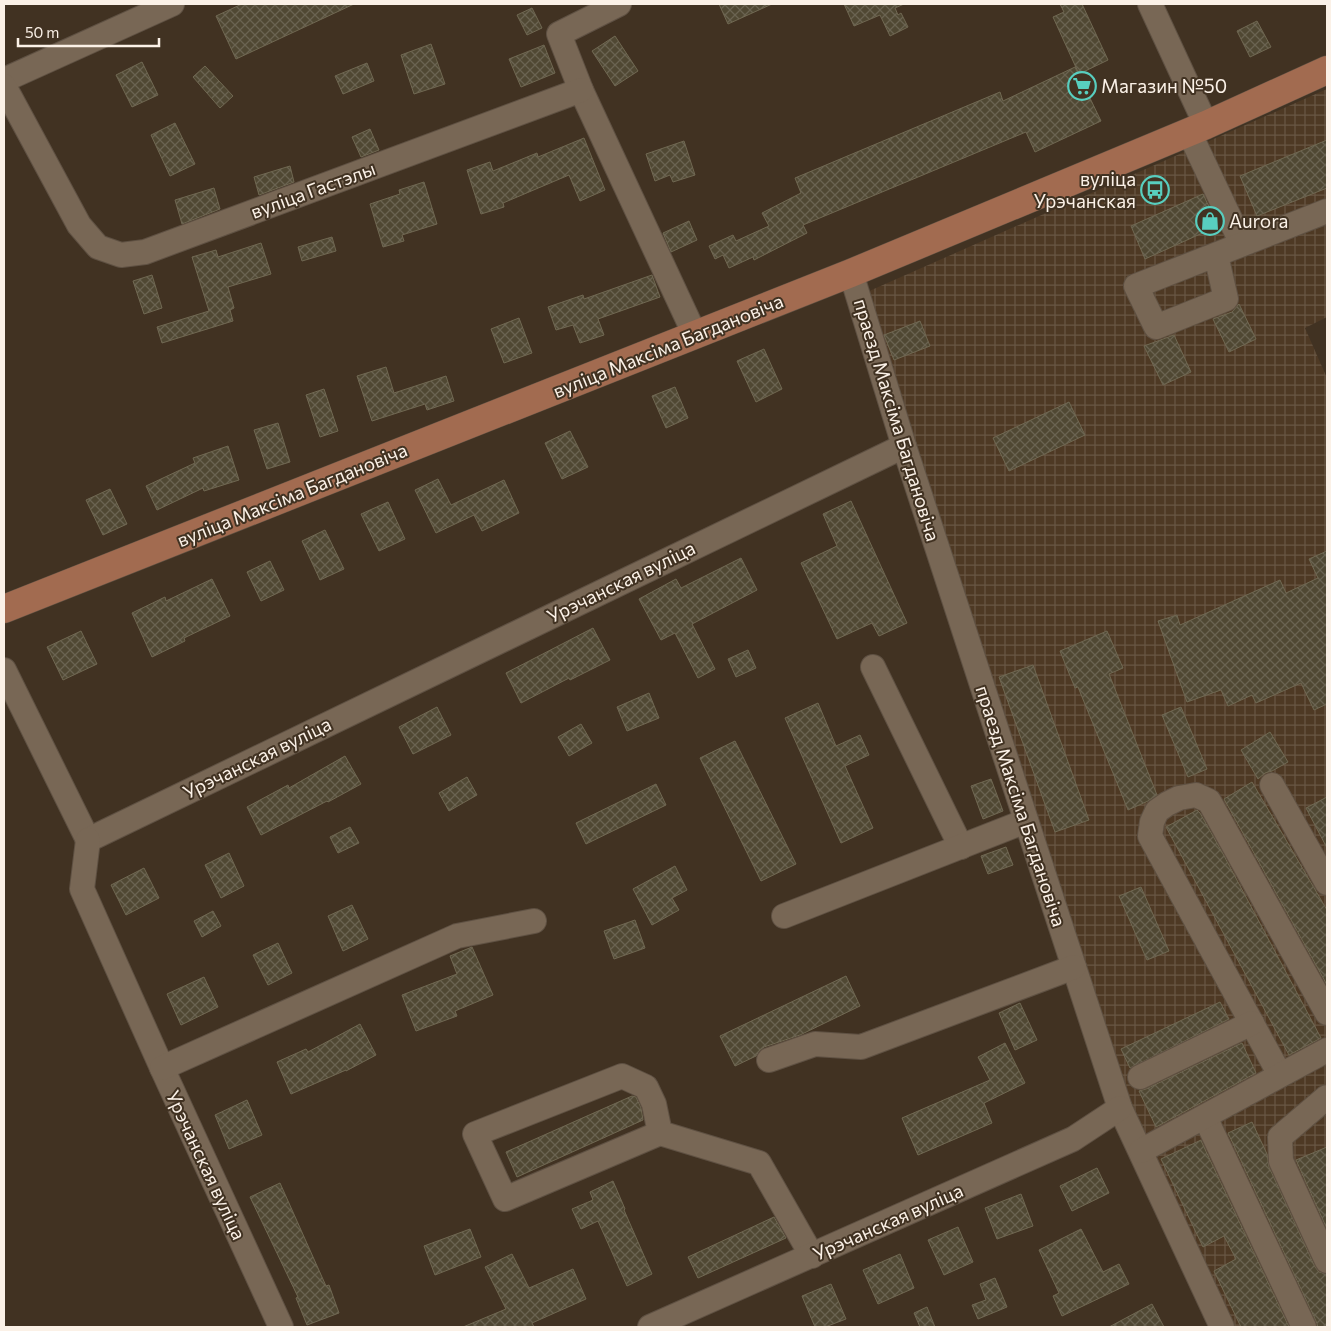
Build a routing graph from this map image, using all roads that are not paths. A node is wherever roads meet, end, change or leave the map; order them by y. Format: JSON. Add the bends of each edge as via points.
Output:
{"nodes":[{"id":1,"x":172,"y":4,"type":"edge"},
{"id":2,"x":619,"y":4,"type":"edge"},
{"id":3,"x":1150,"y":4,"type":"edge"},
{"id":4,"x":1327,"y":70,"type":"edge"},
{"id":5,"x":4,"y":80,"type":"edge"},
{"id":6,"x":4,"y":86,"type":"edge"},
{"id":7,"x":582,"y":90,"type":"junction"},
{"id":8,"x":1198,"y":129,"type":"junction"},
{"id":9,"x":1327,"y":211,"type":"edge"},
{"id":10,"x":1242,"y":244,"type":"junction"},
{"id":11,"x":1216,"y":255,"type":"dead end"},
{"id":12,"x":851,"y":273,"type":"junction"},
{"id":13,"x":695,"y":335,"type":"junction"},
{"id":14,"x":904,"y":446,"type":"junction"},
{"id":15,"x":4,"y":609,"type":"edge"},
{"id":16,"x":873,"y":667,"type":"dead end"},
{"id":17,"x":4,"y":670,"type":"edge"},
{"id":18,"x":1272,"y":785,"type":"dead end"},
{"id":19,"x":1026,"y":821,"type":"junction"},
{"id":20,"x":88,"y":840,"type":"junction"},
{"id":21,"x":961,"y":847,"type":"junction"},
{"id":22,"x":1327,"y":883,"type":"edge"},
{"id":23,"x":784,"y":916,"type":"dead end"},
{"id":24,"x":534,"y":921,"type":"dead end"},
{"id":25,"x":1074,"y":967,"type":"junction"},
{"id":26,"x":1327,"y":1013,"type":"edge"},
{"id":27,"x":1252,"y":1023,"type":"junction"},
{"id":28,"x":1327,"y":1050,"type":"edge"},
{"id":29,"x":769,"y":1060,"type":"dead end"},
{"id":30,"x":162,"y":1068,"type":"junction"},
{"id":31,"x":1280,"y":1075,"type":"junction"},
{"id":32,"x":1140,"y":1078,"type":"dead end"},
{"id":33,"x":1327,"y":1097,"type":"edge"},
{"id":34,"x":1120,"y":1108,"type":"junction"},
{"id":35,"x":1205,"y":1117,"type":"junction"},
{"id":36,"x":660,"y":1133,"type":"junction"},
{"id":37,"x":1141,"y":1151,"type":"junction"},
{"id":38,"x":812,"y":1256,"type":"junction"},
{"id":39,"x":1327,"y":1261,"type":"edge"},
{"id":40,"x":281,"y":1327,"type":"edge"},
{"id":41,"x":650,"y":1327,"type":"edge"},
{"id":42,"x":1222,"y":1327,"type":"edge"},
{"id":43,"x":1304,"y":1327,"type":"edge"}],
"edges":[{"from":1,"to":5,"type":"street"},
{"from":2,"to":7,"type":"street","via":[[559,34]]},
{"from":3,"to":8,"type":"street"},
{"from":4,"to":8,"type":"main road","name":"вуліца Максіма Багдановіча"},
{"from":6,"to":7,"type":"street","name":"вуліца Гастэлы","via":[[79,225],[98,247],[121,254],[145,252]]},
{"from":7,"to":13,"type":"street"},
{"from":8,"to":10,"type":"street"},
{"from":8,"to":12,"type":"main road","name":"вуліца Максіма Багдановіча"},
{"from":9,"to":10,"type":"street"},
{"from":10,"to":11,"type":"street"},
{"from":12,"to":13,"type":"main road","name":"вуліца Максіма Багдановіча"},
{"from":12,"to":14,"type":"street","name":"праезд Максіма Багдановіча"},
{"from":13,"to":15,"type":"main road","name":"вуліца Максіма Багдановіча"},
{"from":14,"to":19,"type":"street","name":"праезд Максіма Багдановіча"},
{"from":14,"to":20,"type":"street","name":"Урэчанская вуліца"},
{"from":16,"to":21,"type":"street"},
{"from":17,"to":20,"type":"street"},
{"from":18,"to":22,"type":"street"},
{"from":19,"to":21,"type":"street"},
{"from":19,"to":25,"type":"street","name":"праезд Максіма Багдановіча"},
{"from":20,"to":30,"type":"street","name":"Урэчанская вуліца","via":[[82,889]]},
{"from":21,"to":23,"type":"street"},
{"from":24,"to":30,"type":"street","via":[[457,936]]},
{"from":25,"to":29,"type":"street","via":[[860,1047],[815,1044]]},
{"from":25,"to":34,"type":"street","name":"праезд Максіма Багдановіча"},
{"from":26,"to":27,"type":"street","via":[[1209,801],[1196,795],[1179,798],[1157,811],[1150,836]]},
{"from":27,"to":31,"type":"street"},
{"from":27,"to":32,"type":"street"},
{"from":28,"to":31,"type":"street"},
{"from":30,"to":40,"type":"street","name":"Урэчанская вуліца"},
{"from":31,"to":35,"type":"street"},
{"from":33,"to":39,"type":"street","via":[[1280,1137],[1281,1161]]},
{"from":34,"to":37,"type":"street","name":"праезд Максіма Багдановіча"},
{"from":34,"to":38,"type":"street","name":"Урэчанская вуліца","via":[[1073,1139]]},
{"from":35,"to":37,"type":"street"},
{"from":35,"to":43,"type":"street"},
{"from":36,"to":36,"type":"street","via":[[505,1198],[475,1134],[622,1076],[646,1087],[654,1104]]},
{"from":36,"to":38,"type":"street","via":[[759,1163]]},
{"from":37,"to":42,"type":"street","name":"праезд Максіма Багдановіча"},
{"from":38,"to":41,"type":"street","name":"Урэчанская вуліца"}]}
